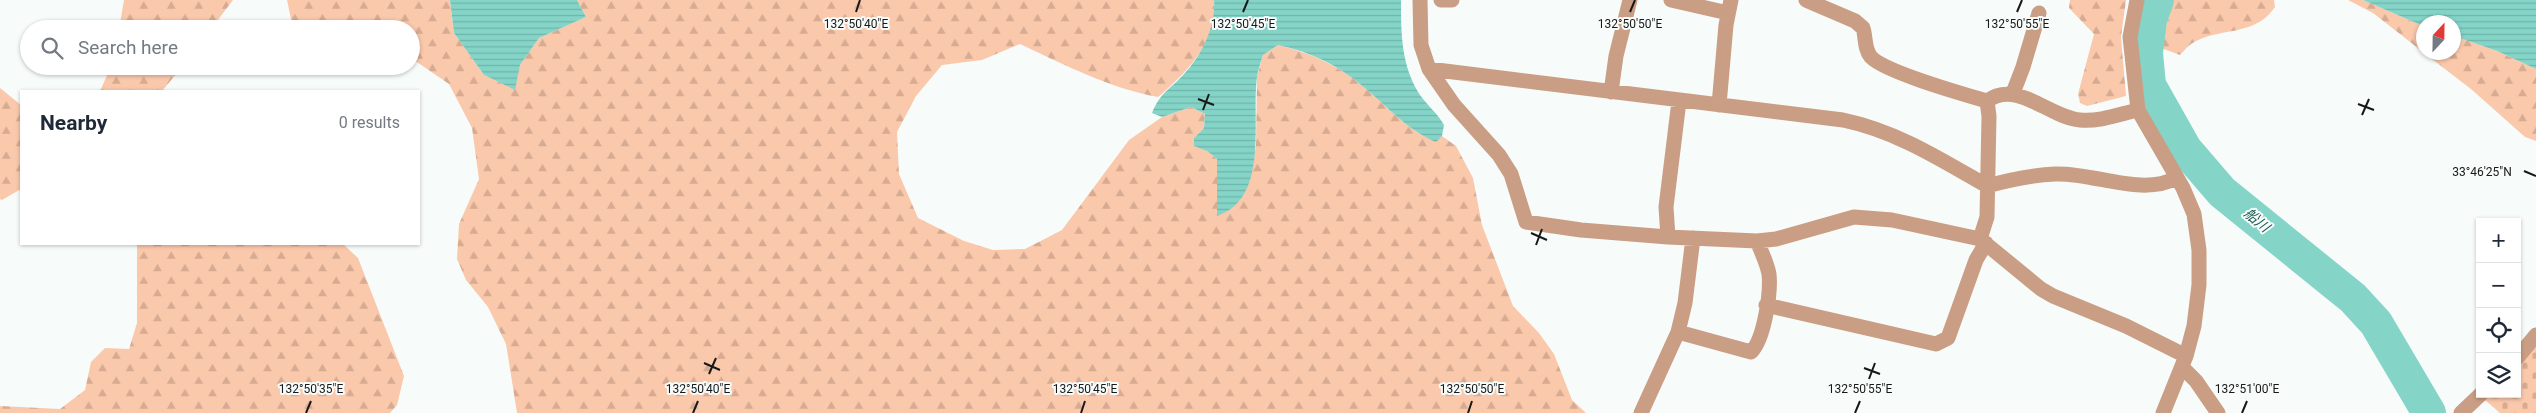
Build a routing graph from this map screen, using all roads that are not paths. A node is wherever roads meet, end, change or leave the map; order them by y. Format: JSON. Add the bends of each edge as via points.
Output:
{"nodes":[{"id":1,"x":1420,"y":0,"type":"edge"},
{"id":2,"x":1441,"y":0,"type":"edge"},
{"id":3,"x":1452,"y":0,"type":"edge"},
{"id":4,"x":1630,"y":0,"type":"edge"},
{"id":5,"x":1671,"y":0,"type":"edge"},
{"id":6,"x":1806,"y":0,"type":"edge"},
{"id":7,"x":2137,"y":0,"type":"edge"},
{"id":8,"x":1730,"y":6,"type":"edge"},
{"id":9,"x":2039,"y":13,"type":"dead end"},
{"id":10,"x":1429,"y":69,"type":"junction"},
{"id":11,"x":1611,"y":92,"type":"junction"},
{"id":12,"x":2012,"y":93,"type":"junction"},
{"id":13,"x":1679,"y":100,"type":"junction"},
{"id":14,"x":1987,"y":101,"type":"junction"},
{"id":15,"x":1719,"y":105,"type":"junction"},
{"id":16,"x":2138,"y":110,"type":"junction"},
{"id":17,"x":2176,"y":178,"type":"junction"},
{"id":18,"x":1987,"y":186,"type":"junction"},
{"id":19,"x":1668,"y":238,"type":"junction"},
{"id":20,"x":1693,"y":238,"type":"junction"},
{"id":21,"x":1757,"y":241,"type":"junction"},
{"id":22,"x":1983,"y":241,"type":"junction"},
{"id":23,"x":1766,"y":305,"type":"junction"},
{"id":24,"x":1678,"y":332,"type":"junction"},
{"id":25,"x":2536,"y":335,"type":"edge"},
{"id":26,"x":2521,"y":353,"type":"edge"},
{"id":27,"x":2184,"y":362,"type":"junction"},
{"id":28,"x":2477,"y":398,"type":"edge"},
{"id":29,"x":1641,"y":413,"type":"edge"},
{"id":30,"x":2163,"y":413,"type":"edge"},
{"id":31,"x":2218,"y":413,"type":"edge"},
{"id":32,"x":2461,"y":413,"type":"edge"}],
"edges":[{"from":1,"to":10,"type":"street","via":[[1421,46]]},
{"from":2,"to":3,"type":"street"},
{"from":4,"to":11,"type":"street"},
{"from":5,"to":8,"type":"street"},
{"from":6,"to":14,"type":"street","via":[[1855,21],[1863,28],[1870,57],[1880,64]]},
{"from":7,"to":16,"type":"street","via":[[2130,38]]},
{"from":8,"to":15,"type":"street"},
{"from":9,"to":12,"type":"street"},
{"from":10,"to":11,"type":"street"},
{"from":10,"to":19,"type":"street","via":[[1454,105],[1499,155],[1511,174],[1526,222]]},
{"from":11,"to":13,"type":"street"},
{"from":12,"to":14,"type":"street","via":[[1997,94]]},
{"from":12,"to":16,"type":"street","via":[[2067,118],[2081,120]]},
{"from":13,"to":15,"type":"street"},
{"from":13,"to":19,"type":"street","via":[[1666,208]]},
{"from":14,"to":18,"type":"street"},
{"from":15,"to":18,"type":"street","via":[[1866,125],[1903,139]]},
{"from":16,"to":17,"type":"street"},
{"from":17,"to":18,"type":"street","via":[[2166,184],[2146,186],[2056,174]]},
{"from":17,"to":27,"type":"street","via":[[2194,214],[2199,250],[2194,326]]},
{"from":18,"to":22,"type":"street"},
{"from":19,"to":20,"type":"street"},
{"from":20,"to":21,"type":"street"},
{"from":20,"to":24,"type":"street"},
{"from":21,"to":22,"type":"street","via":[[1776,239],[1854,217],[1892,220]]},
{"from":21,"to":23,"type":"street","via":[[1769,273]]},
{"from":22,"to":23,"type":"street","via":[[1948,338],[1943,342],[1936,344]]},
{"from":22,"to":27,"type":"street","via":[[2041,289],[2126,326]]},
{"from":23,"to":24,"type":"street","via":[[1763,330],[1757,347],[1751,352]]},
{"from":24,"to":29,"type":"street"},
{"from":25,"to":26,"type":"street"},
{"from":27,"to":30,"type":"street"},
{"from":27,"to":31,"type":"street"},
{"from":28,"to":32,"type":"street"}]}
